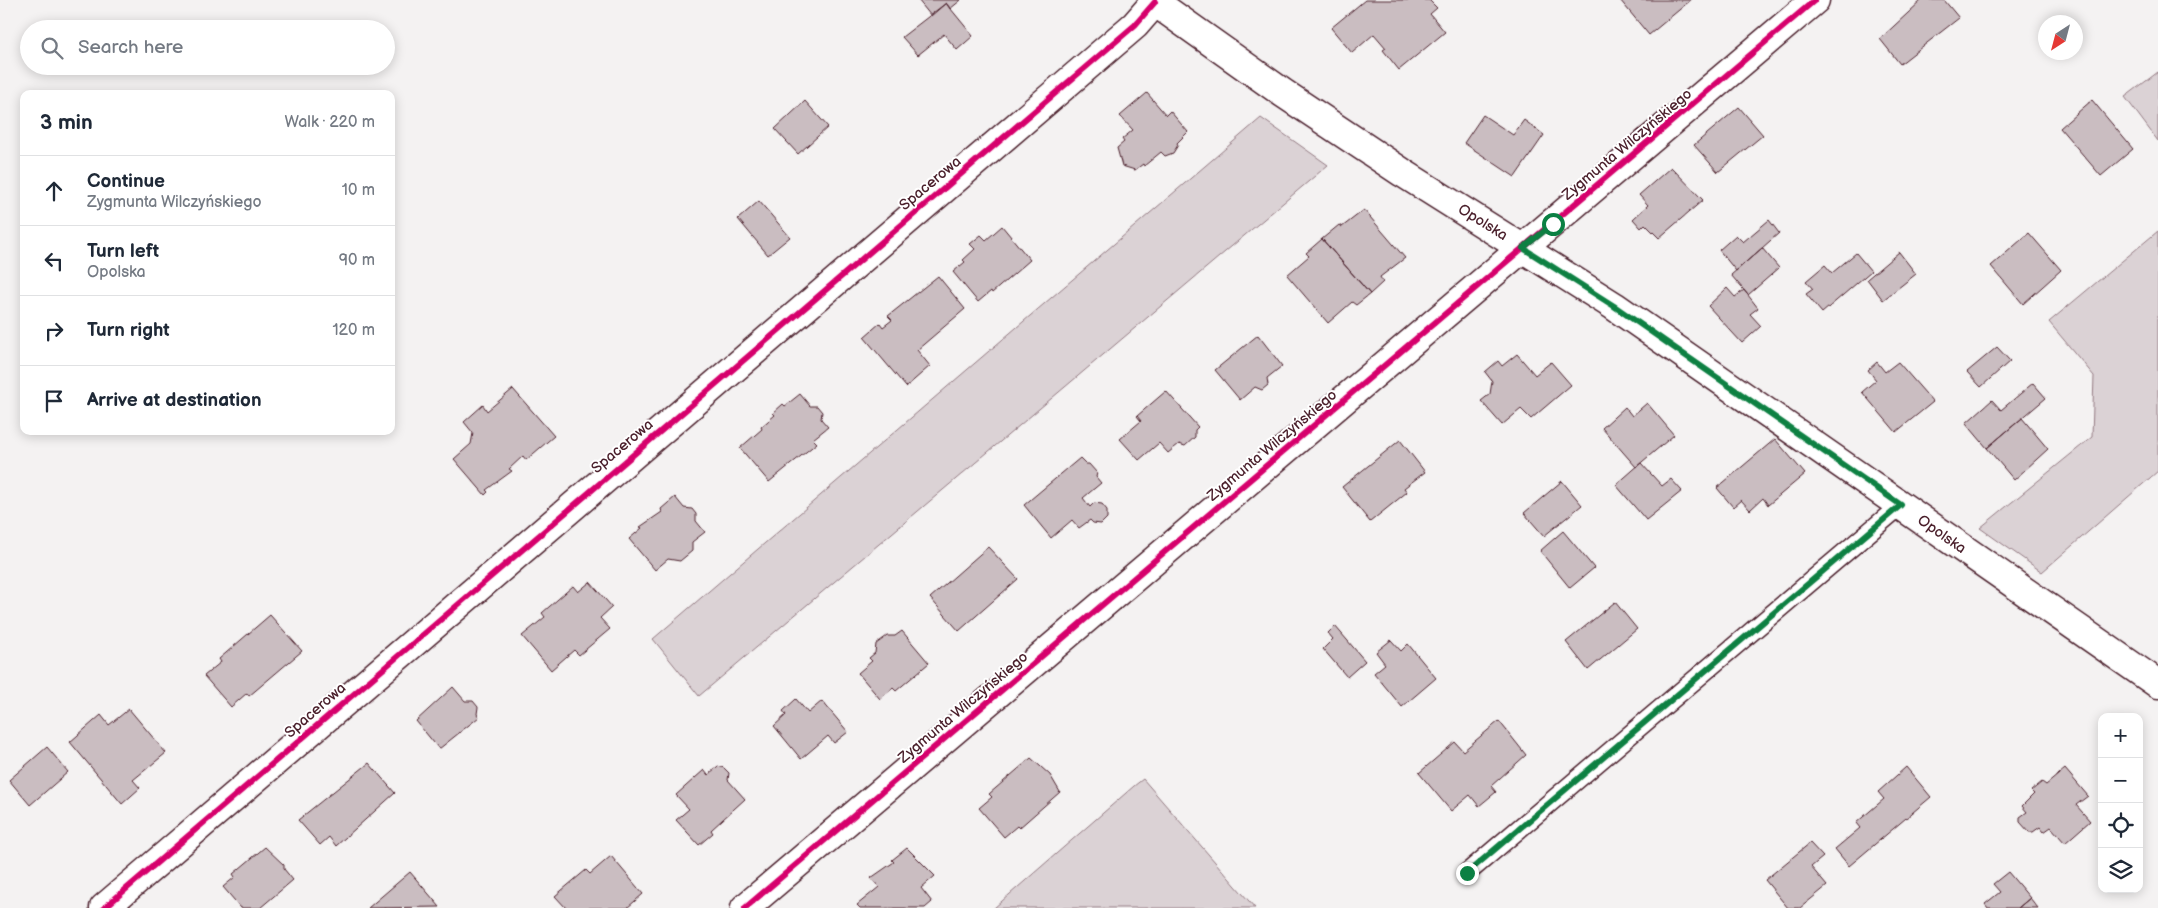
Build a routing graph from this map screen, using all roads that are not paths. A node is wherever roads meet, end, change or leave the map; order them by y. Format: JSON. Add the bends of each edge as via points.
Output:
{"nodes":[{"id":1,"x":1815,"y":0,"type":"edge"},
{"id":2,"x":1154,"y":1,"type":"edge"},
{"id":3,"x":1523,"y":248,"type":"junction"},
{"id":4,"x":1901,"y":505,"type":"junction"},
{"id":5,"x":2158,"y":684,"type":"edge"},
{"id":6,"x":1467,"y":873,"type":"dead end"},
{"id":7,"x":104,"y":908,"type":"edge"},
{"id":8,"x":745,"y":908,"type":"edge"}],
"edges":[{"from":1,"to":3,"type":"street","name":"Zygmunta Wilczyńskiego"},
{"from":2,"to":3,"type":"street","name":"Opolska","via":[[1299,104]]},
{"from":2,"to":7,"type":"street","name":"Spacerowa","via":[[1135,25]]},
{"from":3,"to":4,"type":"street","name":"Opolska","via":[[1630,316]]},
{"from":3,"to":8,"type":"street","name":"Zygmunta Wilczyńskiego"},
{"from":4,"to":5,"type":"street","name":"Opolska"},
{"from":4,"to":6,"type":"lane"}]}
